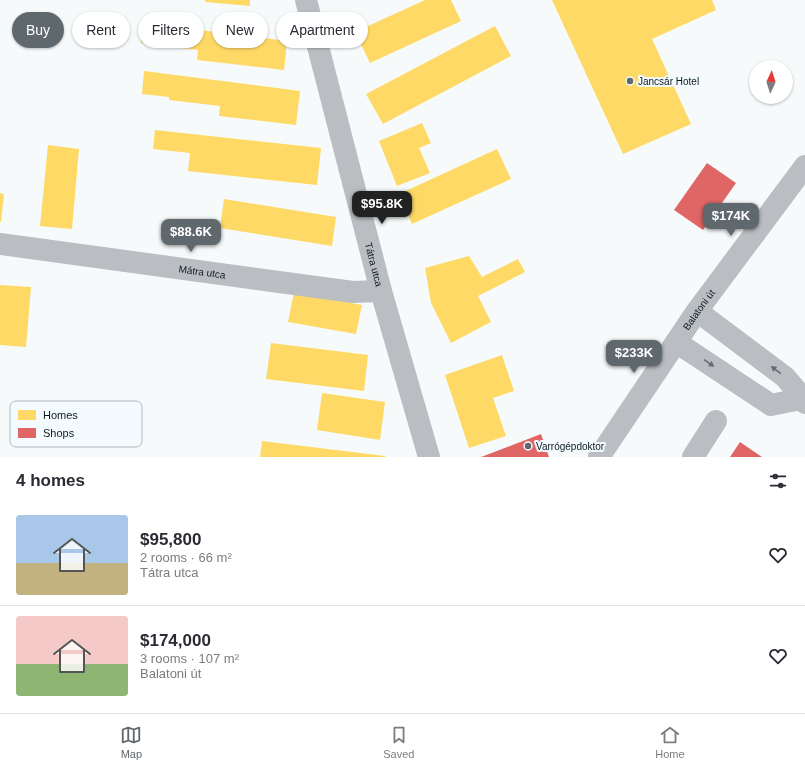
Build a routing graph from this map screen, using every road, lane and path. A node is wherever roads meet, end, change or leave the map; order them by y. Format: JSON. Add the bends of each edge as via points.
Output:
{"nodes":[{"id":1,"x":306,"y":0,"type":"edge"},
{"id":2,"x":805,"y":166,"type":"edge"},
{"id":3,"x":0,"y":244,"type":"edge"},
{"id":4,"x":381,"y":291,"type":"junction"},
{"id":5,"x":697,"y":311,"type":"junction"},
{"id":6,"x":676,"y":342,"type":"junction"},
{"id":7,"x":804,"y":400,"type":"edge"},
{"id":8,"x":716,"y":421,"type":"dead end"},
{"id":9,"x":429,"y":457,"type":"edge"},
{"id":10,"x":599,"y":457,"type":"edge"},
{"id":11,"x":693,"y":457,"type":"edge"}],
"edges":[{"from":1,"to":4,"type":"street","name":"Tátra utca"},
{"from":2,"to":5,"type":"street","name":"Balatoni út"},
{"from":3,"to":4,"type":"street","name":"Mátra utca","via":[[353,292]]},
{"from":4,"to":9,"type":"street","name":"Tátra utca"},
{"from":5,"to":6,"type":"street","name":"Balatoni út"},
{"from":7,"to":5,"type":"street","one_way":true,"via":[[785,377]]},
{"from":6,"to":7,"type":"street","one_way":true,"via":[[771,405]]},
{"from":6,"to":10,"type":"street","name":"Balatoni út"},
{"from":8,"to":11,"type":"street"}]}
